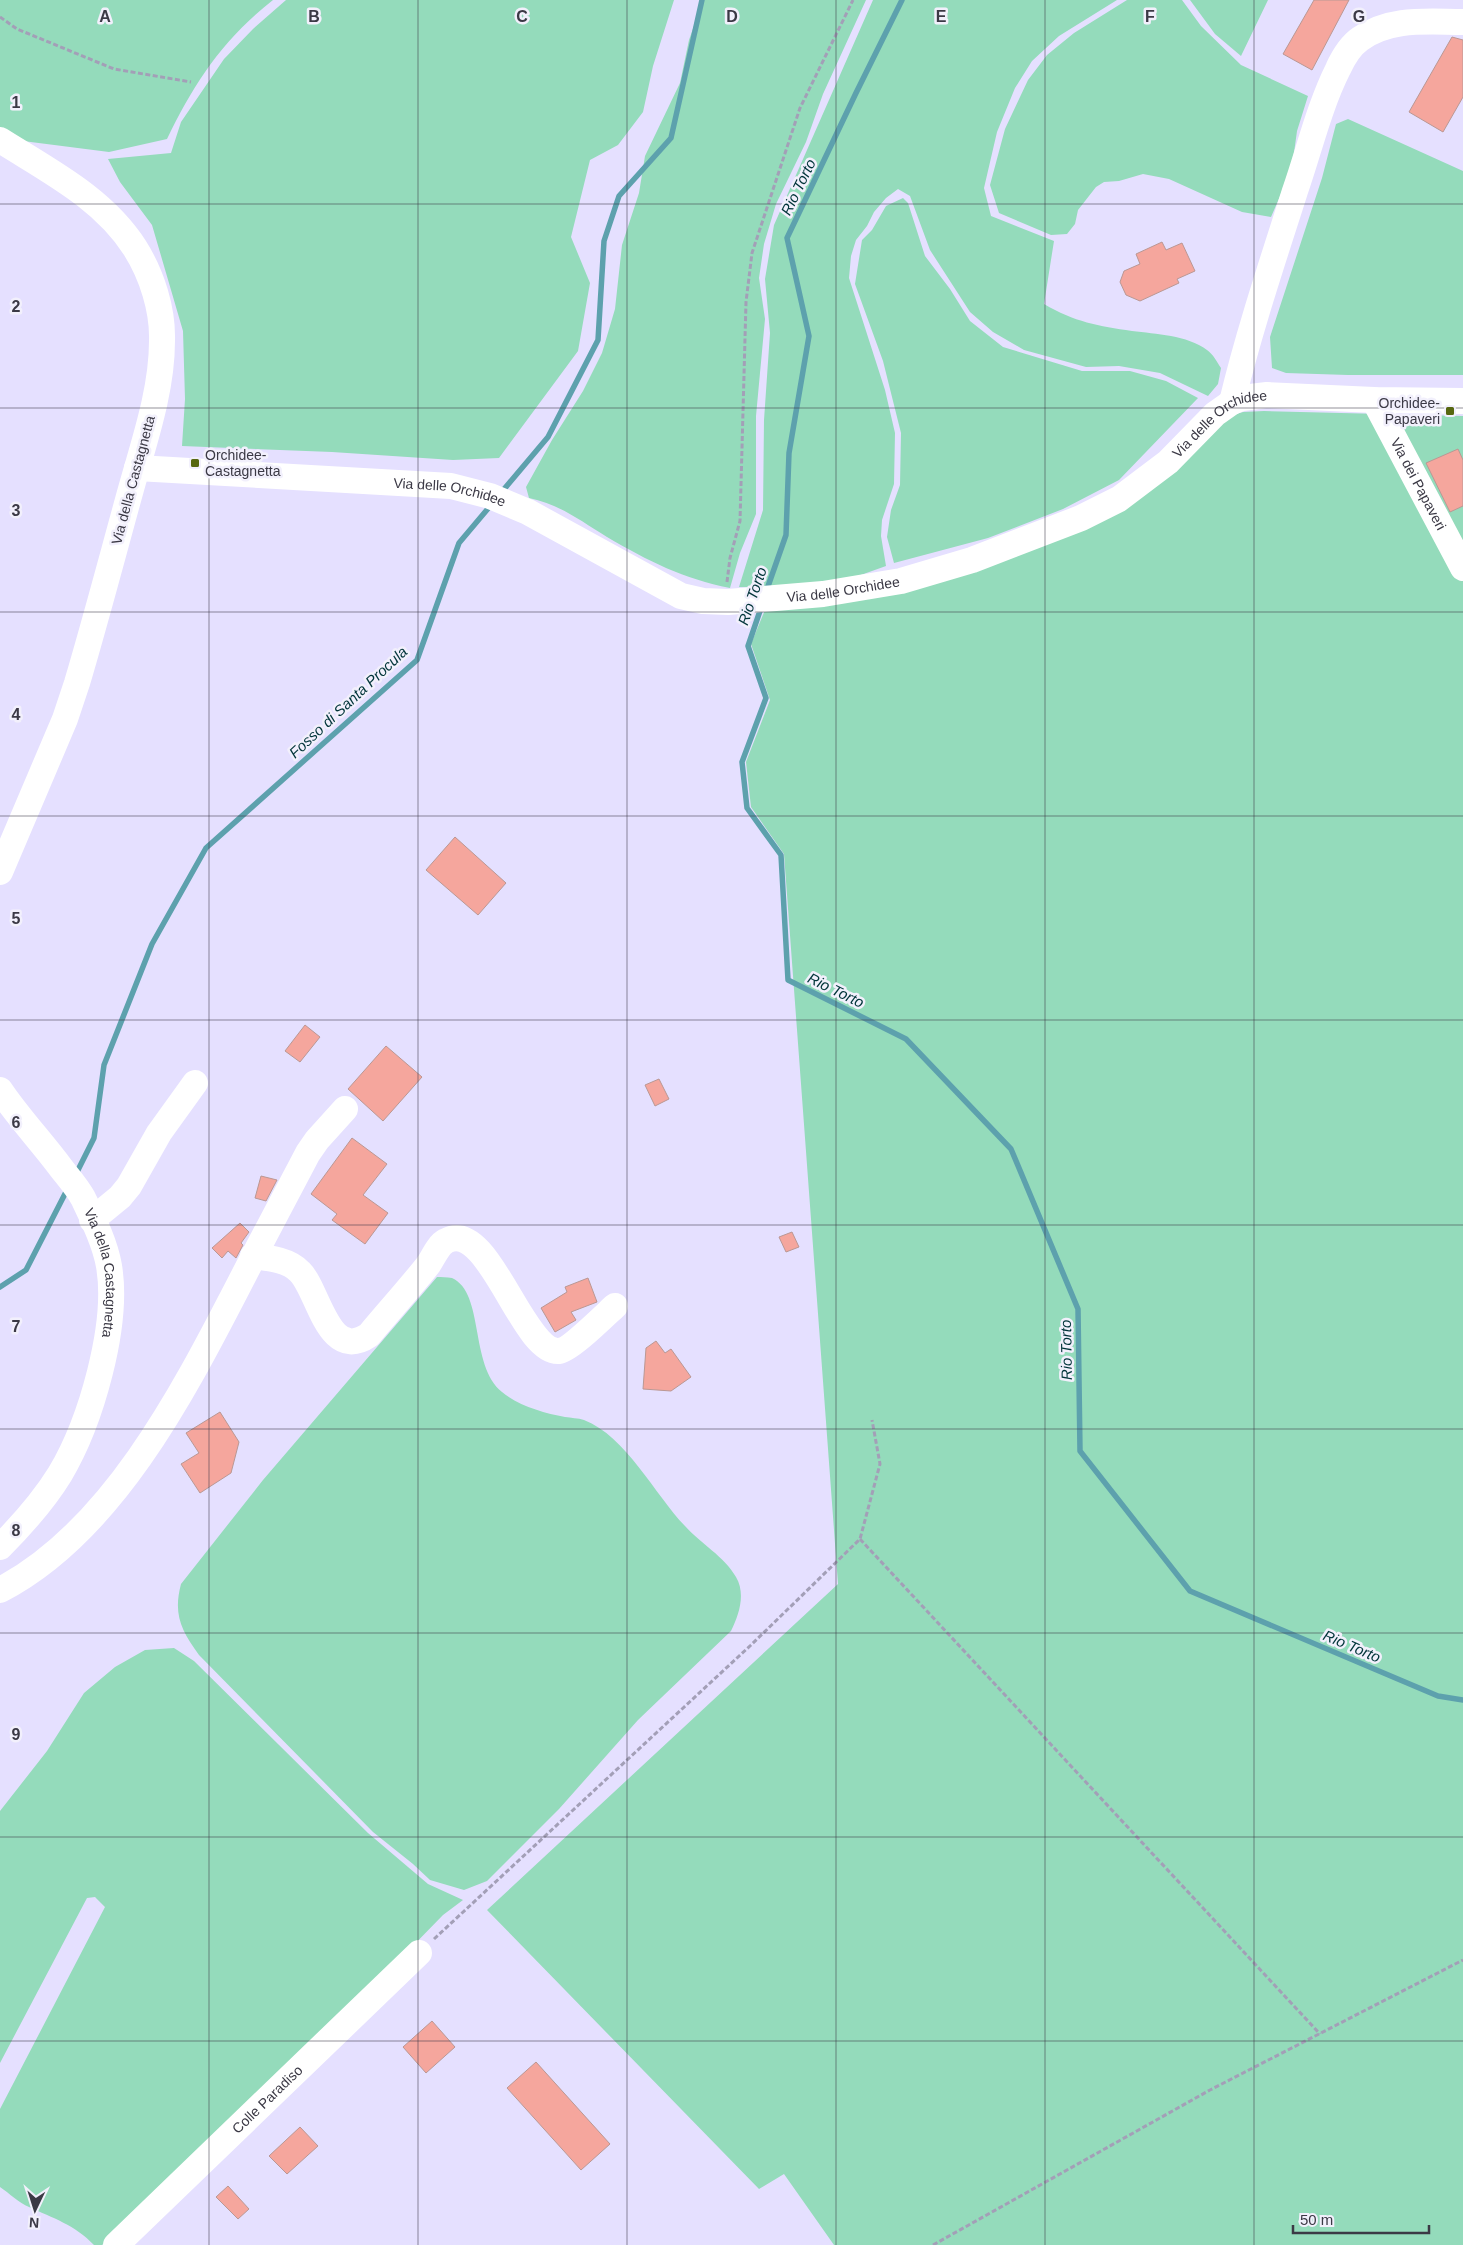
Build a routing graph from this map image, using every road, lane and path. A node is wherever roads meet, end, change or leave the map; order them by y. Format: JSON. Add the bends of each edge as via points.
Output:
{"nodes":[{"id":1,"x":853,"y":0,"type":"edge"},
{"id":2,"x":0,"y":17,"type":"edge"},
{"id":3,"x":1463,"y":22,"type":"edge"},
{"id":4,"x":190,"y":82,"type":"dead end"},
{"id":5,"x":0,"y":140,"type":"edge"},
{"id":6,"x":1374,"y":400,"type":"junction"},
{"id":7,"x":1463,"y":401,"type":"edge"},
{"id":8,"x":1232,"y":402,"type":"junction"},
{"id":9,"x":137,"y":468,"type":"junction"},
{"id":10,"x":1463,"y":568,"type":"edge"},
{"id":11,"x":739,"y":601,"type":"junction"},
{"id":12,"x":0,"y":872,"type":"edge"},
{"id":13,"x":195,"y":1083,"type":"dead end"},
{"id":14,"x":0,"y":1090,"type":"edge"},
{"id":15,"x":346,"y":1109,"type":"dead end"},
{"id":16,"x":92,"y":1220,"type":"junction"},
{"id":17,"x":254,"y":1256,"type":"junction"},
{"id":18,"x":615,"y":1306,"type":"dead end"},
{"id":19,"x":872,"y":1420,"type":"dead end"},
{"id":20,"x":860,"y":1539,"type":"junction"},
{"id":21,"x":0,"y":1547,"type":"edge"},
{"id":22,"x":0,"y":1590,"type":"edge"},
{"id":23,"x":419,"y":1953,"type":"joint"},
{"id":24,"x":1463,"y":1960,"type":"edge"},
{"id":25,"x":1320,"y":2034,"type":"junction"},
{"id":26,"x":116,"y":2245,"type":"edge"},
{"id":27,"x":933,"y":2245,"type":"edge"}],
"edges":[{"from":1,"to":11,"type":"path","via":[[800,108],[752,252],[746,302],[740,521],[730,558],[726,593]]},
{"from":2,"to":4,"type":"path","via":[[17,29],[114,68]]},
{"from":3,"to":8,"type":"street","via":[[1419,20],[1382,28],[1360,39],[1342,61],[1320,115],[1284,225]]},
{"from":5,"to":9,"type":"street","name":"Via della Castagnetta","via":[[66,181],[101,208],[130,241],[147,273],[160,319],[162,352]]},
{"from":6,"to":7,"type":"street","name":"Via delle Orchidee"},
{"from":6,"to":8,"type":"street","name":"Via delle Orchidee","via":[[1267,395]]},
{"from":6,"to":10,"type":"street","name":"Via dei Papaveri"},
{"from":8,"to":11,"type":"street","name":"Via delle Orchidee","via":[[1214,414],[1168,462],[1145,480],[1119,499],[1081,518],[972,560],[912,578],[844,591]]},
{"from":9,"to":11,"type":"street","name":"Via delle Orchidee","via":[[461,488],[508,503],[563,530],[674,593],[694,599]]},
{"from":9,"to":12,"type":"street","name":"Via della Castagnetta","via":[[71,700]]},
{"from":13,"to":16,"type":"street","via":[[159,1133],[129,1186]]},
{"from":14,"to":16,"type":"street","name":"Via della Castagnetta","via":[[82,1197]]},
{"from":15,"to":17,"type":"street","via":[[308,1153]]},
{"from":16,"to":21,"type":"street","name":"Via della Castagnetta","via":[[108,1264],[111,1301],[107,1338],[93,1396],[61,1472]]},
{"from":17,"to":18,"type":"street","via":[[280,1261],[301,1272],[331,1329],[349,1341],[369,1335],[442,1244],[452,1239],[466,1242],[483,1255],[533,1334],[551,1350],[569,1347]]},
{"from":17,"to":22,"type":"street","via":[[193,1372],[136,1461],[70,1540],[45,1561]]},
{"from":19,"to":20,"type":"path","via":[[880,1464]]},
{"from":20,"to":23,"type":"path"},
{"from":20,"to":25,"type":"path"},
{"from":23,"to":26,"type":"street","name":"Colle Paradiso"},
{"from":24,"to":25,"type":"path"},
{"from":25,"to":27,"type":"path","via":[[1210,2090]]}]}
